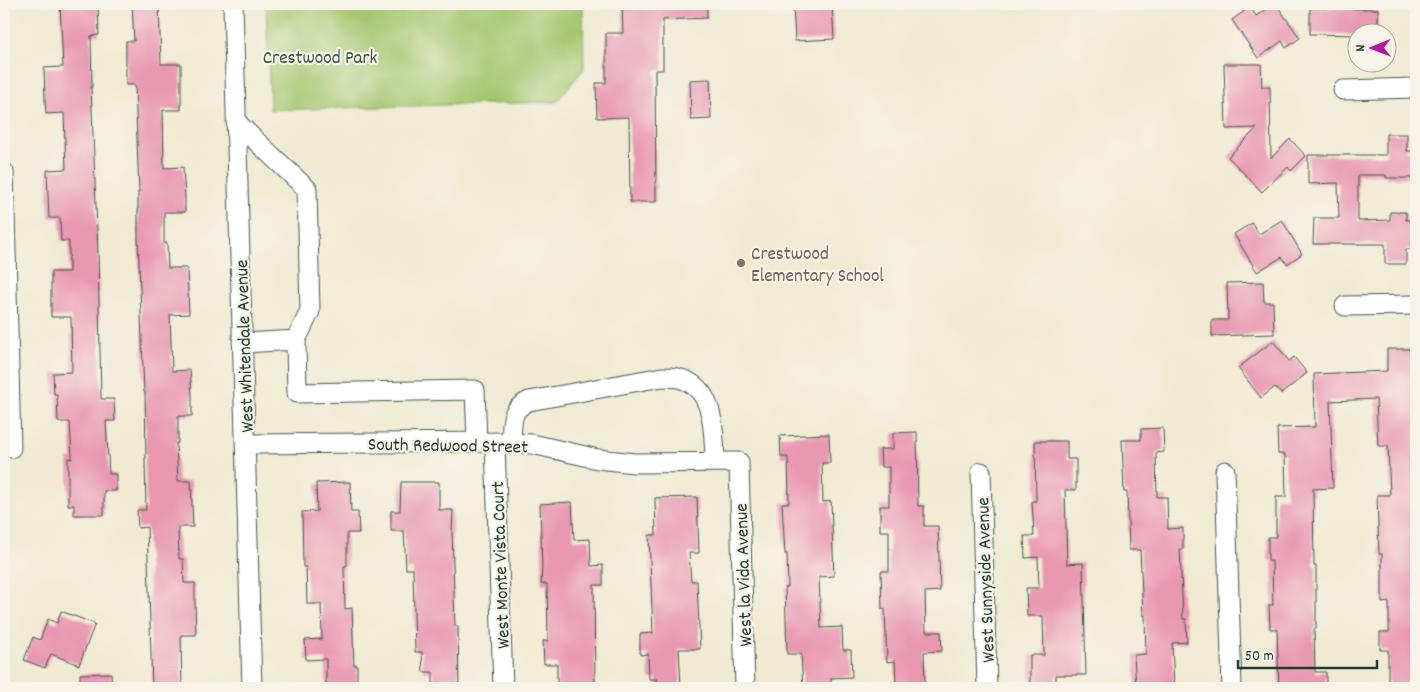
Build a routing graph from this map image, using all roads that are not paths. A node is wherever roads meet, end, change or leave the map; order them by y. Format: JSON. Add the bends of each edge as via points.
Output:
{"nodes":[{"id":1,"x":233,"y":4,"type":"edge"},
{"id":2,"x":1416,"y":88,"type":"edge"},
{"id":3,"x":1343,"y":90,"type":"dead end"},
{"id":4,"x":236,"y":122,"type":"junction"},
{"id":5,"x":4,"y":172,"type":"edge"},
{"id":6,"x":1416,"y":305,"type":"edge"},
{"id":7,"x":1344,"y":306,"type":"dead end"},
{"id":8,"x":296,"y":340,"type":"junction"},
{"id":9,"x":242,"y":343,"type":"junction"},
{"id":10,"x":495,"y":442,"type":"junction"},
{"id":11,"x":246,"y":444,"type":"junction"},
{"id":12,"x":11,"y":448,"type":"dead end"},
{"id":13,"x":715,"y":462,"type":"junction"},
{"id":14,"x":739,"y":462,"type":"joint"},
{"id":15,"x":1225,"y":471,"type":"dead end"},
{"id":16,"x":981,"y":472,"type":"dead end"},
{"id":17,"x":252,"y":688,"type":"edge"},
{"id":18,"x":503,"y":688,"type":"edge"},
{"id":19,"x":745,"y":688,"type":"edge"},
{"id":20,"x":987,"y":688,"type":"edge"},
{"id":21,"x":1232,"y":688,"type":"edge"}],
"edges":[{"from":1,"to":4,"type":"street","name":"West Whitendale Avenue"},
{"from":2,"to":3,"type":"street"},
{"from":4,"to":8,"type":"street","via":[[307,189],[310,311]]},
{"from":4,"to":9,"type":"street","name":"West Whitendale Avenue"},
{"from":5,"to":12,"type":"street"},
{"from":6,"to":7,"type":"street"},
{"from":8,"to":9,"type":"street"},
{"from":8,"to":10,"type":"street","via":[[297,393],[475,390]]},
{"from":9,"to":11,"type":"street","name":"West Whitendale Avenue"},
{"from":10,"to":11,"type":"street","name":"South Redwood Street"},
{"from":10,"to":13,"type":"street","name":"South Redwood Street","via":[[532,444],[598,460]]},
{"from":10,"to":13,"type":"street","via":[[518,406],[529,401],[662,377],[678,378],[692,383],[706,398],[712,422]]},
{"from":10,"to":18,"type":"street","name":"West Monte Vista Court"},
{"from":11,"to":17,"type":"street","name":"West Whitendale Avenue"},
{"from":13,"to":14,"type":"street","name":"South Redwood Street"},
{"from":14,"to":19,"type":"street","name":"West la Vida Avenue"},
{"from":15,"to":21,"type":"street"},
{"from":16,"to":20,"type":"street","name":"West Sunnyside Avenue"}]}
